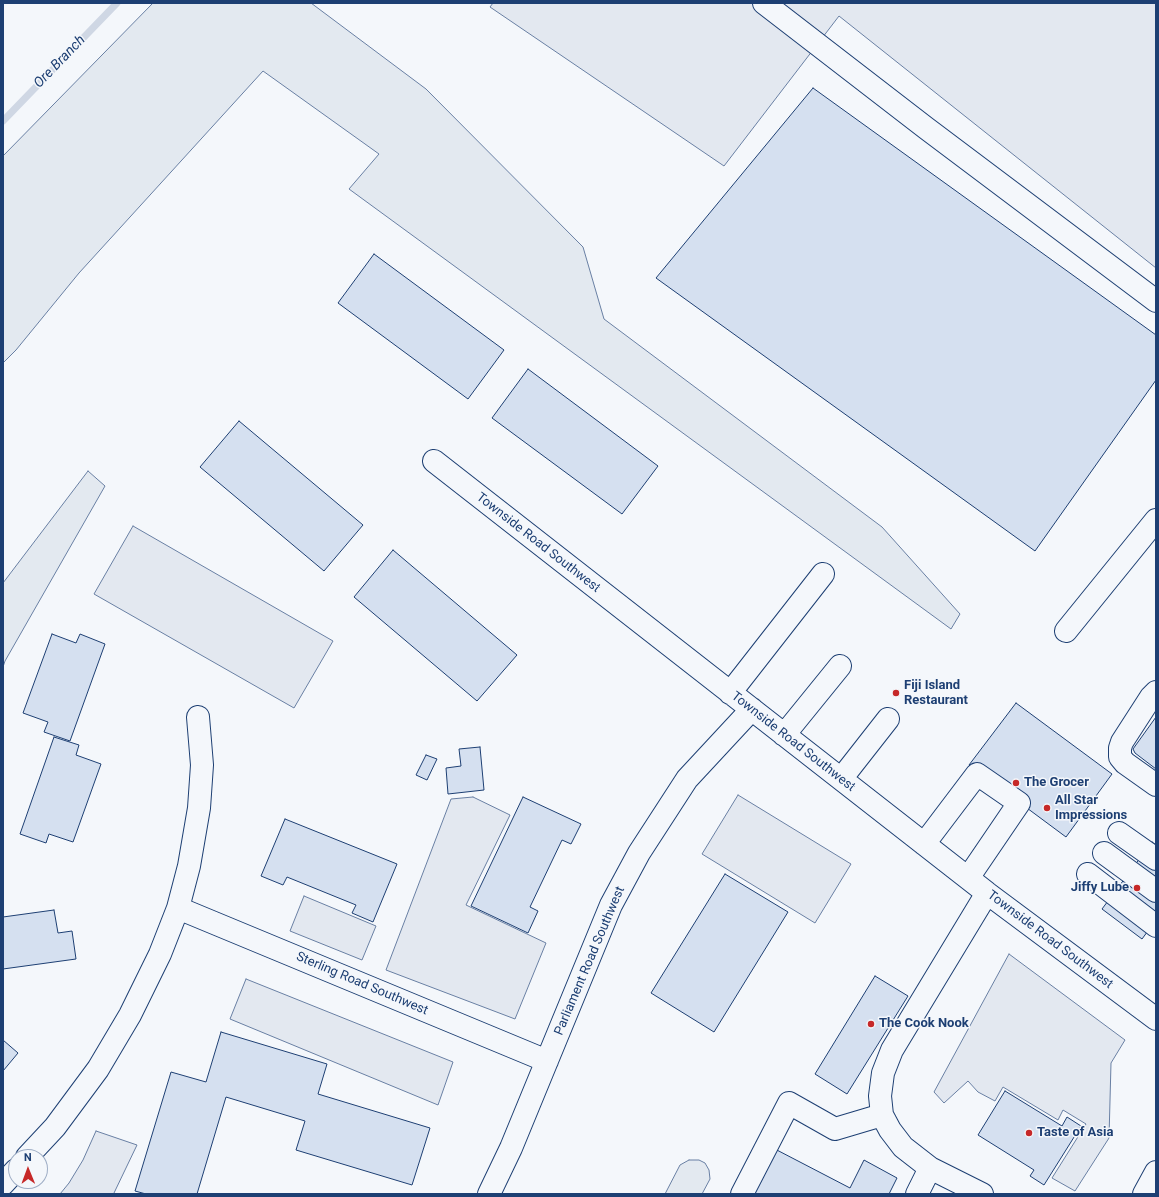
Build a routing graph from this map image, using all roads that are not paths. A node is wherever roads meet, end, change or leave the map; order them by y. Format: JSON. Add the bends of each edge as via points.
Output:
{"nodes":[{"id":1,"x":764,"y":3,"type":"edge"},
{"id":2,"x":1156,"y":301,"type":"edge"},
{"id":3,"x":434,"y":461,"type":"dead end"},
{"id":4,"x":1156,"y":520,"type":"edge"},
{"id":5,"x":823,"y":574,"type":"dead end"},
{"id":6,"x":1066,"y":631,"type":"dead end"},
{"id":7,"x":840,"y":666,"type":"dead end"},
{"id":8,"x":1156,"y":692,"type":"edge"},
{"id":9,"x":730,"y":693,"type":"junction"},
{"id":10,"x":752,"y":710,"type":"junction"},
{"id":11,"x":198,"y":718,"type":"dead end"},
{"id":12,"x":888,"y":719,"type":"dead end"},
{"id":13,"x":784,"y":735,"type":"junction"},
{"id":14,"x":840,"y":779,"type":"junction"},
{"id":15,"x":1156,"y":785,"type":"edge"},
{"id":16,"x":924,"y":844,"type":"junction"},
{"id":17,"x":1104,"y":853,"type":"junction"},
{"id":18,"x":1156,"y":859,"type":"edge"},
{"id":19,"x":1156,"y":873,"type":"edge"},
{"id":20,"x":968,"y":878,"type":"junction"},
{"id":21,"x":1156,"y":891,"type":"edge"},
{"id":22,"x":987,"y":893,"type":"junction"},
{"id":23,"x":1156,"y":907,"type":"edge"},
{"id":24,"x":178,"y":908,"type":"junction"},
{"id":25,"x":1156,"y":926,"type":"edge"},
{"id":26,"x":1156,"y":1019,"type":"edge"},
{"id":27,"x":547,"y":1061,"type":"junction"},
{"id":28,"x":882,"y":1115,"type":"junction"},
{"id":29,"x":35,"y":1149,"type":"edge"},
{"id":30,"x":930,"y":1168,"type":"junction"},
{"id":31,"x":1156,"y":1172,"type":"edge"},
{"id":32,"x":489,"y":1194,"type":"edge"},
{"id":33,"x":742,"y":1194,"type":"edge"},
{"id":34,"x":917,"y":1194,"type":"edge"},
{"id":35,"x":982,"y":1194,"type":"edge"},
{"id":36,"x":1144,"y":1194,"type":"edge"}],
"edges":[{"from":1,"to":2,"type":"street"},
{"from":3,"to":9,"type":"street","name":"Townside Road Southwest"},
{"from":4,"to":6,"type":"street"},
{"from":5,"to":9,"type":"street"},
{"from":7,"to":13,"type":"street"},
{"from":8,"to":15,"type":"street","via":[[1120,748],[1120,757],[1125,764]]},
{"from":9,"to":10,"type":"street","name":"Townside Road Southwest"},
{"from":10,"to":13,"type":"street","name":"Townside Road Southwest"},
{"from":10,"to":27,"type":"street","name":"Parliament Road Southwest","via":[[687,779],[639,853],[611,906]]},
{"from":11,"to":24,"type":"street","via":[[202,766],[199,808],[189,866]]},
{"from":12,"to":14,"type":"street"},
{"from":13,"to":14,"type":"street","name":"Townside Road Southwest"},
{"from":14,"to":16,"type":"street","name":"Townside Road Southwest"},
{"from":16,"to":20,"type":"street","name":"Townside Road Southwest"},
{"from":16,"to":20,"type":"street","via":[[977,774],[1019,803]]},
{"from":17,"to":18,"type":"street"},
{"from":17,"to":19,"type":"street"},
{"from":17,"to":21,"type":"street"},
{"from":17,"to":23,"type":"street"},
{"from":17,"to":25,"type":"street"},
{"from":20,"to":22,"type":"street","name":"Townside Road Southwest"},
{"from":22,"to":26,"type":"street","name":"Townside Road Southwest"},
{"from":22,"to":28,"type":"street","via":[[892,1050],[883,1073],[880,1096]]},
{"from":24,"to":27,"type":"street","name":"Sterling Road Southwest"},
{"from":24,"to":29,"type":"street","via":[[160,954],[130,1015],[98,1069]]},
{"from":27,"to":32,"type":"street","name":"Parliament Road Southwest"},
{"from":28,"to":30,"type":"street","via":[[903,1146]]},
{"from":28,"to":33,"type":"street","via":[[835,1130],[788,1103]]},
{"from":30,"to":34,"type":"street"},
{"from":30,"to":35,"type":"street"},
{"from":31,"to":36,"type":"street"}]}
